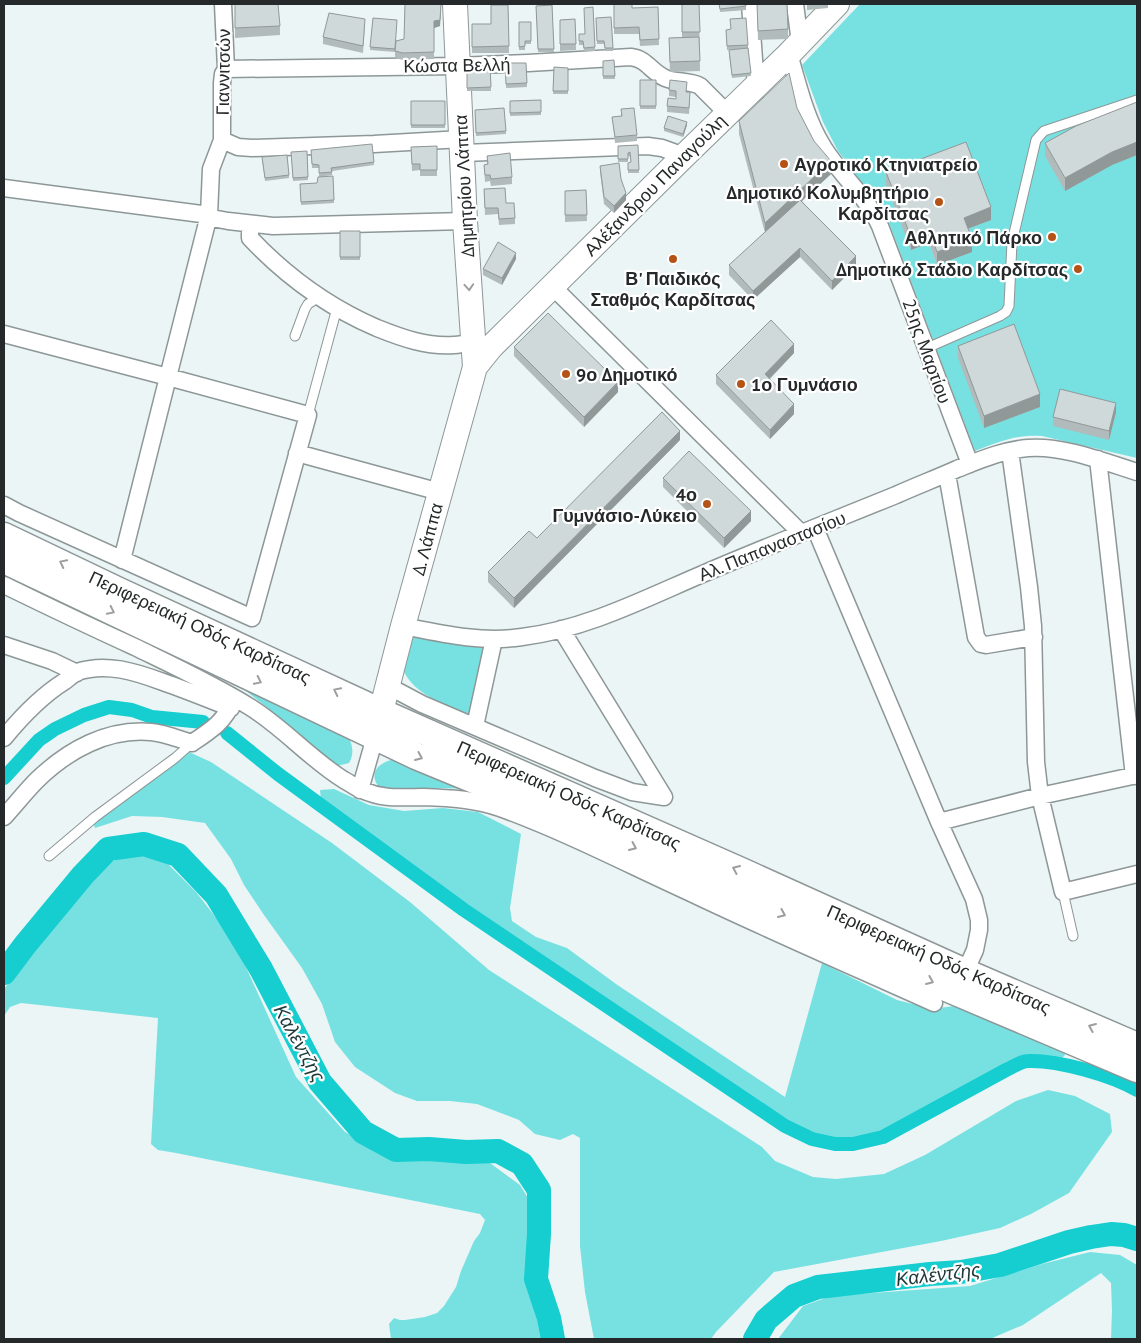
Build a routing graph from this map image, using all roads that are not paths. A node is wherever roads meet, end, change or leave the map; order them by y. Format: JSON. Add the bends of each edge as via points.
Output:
{"nodes":[{"id":1,"x":223,"y":4,"type":"edge"},
{"id":2,"x":455,"y":4,"type":"edge"},
{"id":3,"x":750,"y":4,"type":"edge"},
{"id":4,"x":796,"y":4,"type":"edge"},
{"id":5,"x":837,"y":4,"type":"edge"},
{"id":6,"x":794,"y":48,"type":"junction"},
{"id":7,"x":458,"y":66,"type":"junction"},
{"id":8,"x":226,"y":69,"type":"junction"},
{"id":9,"x":756,"y":86,"type":"junction"},
{"id":10,"x":1137,"y":100,"type":"edge"},
{"id":11,"x":728,"y":114,"type":"junction"},
{"id":12,"x":222,"y":140,"type":"junction"},
{"id":13,"x":462,"y":146,"type":"junction"},
{"id":14,"x":684,"y":156,"type":"junction"},
{"id":15,"x":4,"y":188,"type":"edge"},
{"id":16,"x":209,"y":215,"type":"junction"},
{"id":17,"x":465,"y":221,"type":"junction"},
{"id":18,"x":250,"y":224,"type":"junction"},
{"id":19,"x":552,"y":286,"type":"junction"},
{"id":20,"x":319,"y":297,"type":"junction"},
{"id":21,"x":337,"y":308,"type":"junction"},
{"id":22,"x":4,"y":334,"type":"edge"},
{"id":23,"x":295,"y":336,"type":"dead end"},
{"id":24,"x":473,"y":341,"type":"junction"},
{"id":25,"x":926,"y":348,"type":"junction"},
{"id":26,"x":475,"y":367,"type":"junction"},
{"id":27,"x":168,"y":377,"type":"junction"},
{"id":28,"x":308,"y":415,"type":"junction"},
{"id":29,"x":1010,"y":451,"type":"junction"},
{"id":30,"x":297,"y":453,"type":"junction"},
{"id":31,"x":1098,"y":459,"type":"junction"},
{"id":32,"x":970,"y":464,"type":"junction"},
{"id":33,"x":1137,"y":472,"type":"edge"},
{"id":34,"x":947,"y":474,"type":"junction"},
{"id":35,"x":440,"y":492,"type":"junction"},
{"id":36,"x":4,"y":505,"type":"edge"},
{"id":37,"x":808,"y":530,"type":"junction"},
{"id":38,"x":4,"y":536,"type":"edge"},
{"id":39,"x":4,"y":560,"type":"edge"},
{"id":40,"x":122,"y":560,"type":"junction"},
{"id":41,"x":4,"y":586,"type":"edge"},
{"id":42,"x":403,"y":626,"type":"junction"},
{"id":43,"x":561,"y":629,"type":"junction"},
{"id":44,"x":1034,"y":638,"type":"junction"},
{"id":45,"x":494,"y":639,"type":"junction"},
{"id":46,"x":4,"y":645,"type":"edge"},
{"id":47,"x":77,"y":672,"type":"junction"},
{"id":48,"x":388,"y":686,"type":"junction"},
{"id":49,"x":233,"y":703,"type":"junction"},
{"id":50,"x":381,"y":712,"type":"junction"},
{"id":51,"x":475,"y":726,"type":"junction"},
{"id":52,"x":375,"y":737,"type":"junction"},
{"id":53,"x":4,"y":738,"type":"edge"},
{"id":54,"x":192,"y":743,"type":"junction"},
{"id":55,"x":1136,"y":775,"type":"edge"},
{"id":56,"x":360,"y":790,"type":"junction"},
{"id":57,"x":1040,"y":796,"type":"junction"},
{"id":58,"x":4,"y":817,"type":"edge"},
{"id":59,"x":939,"y":822,"type":"junction"},
{"id":60,"x":49,"y":856,"type":"dead end"},
{"id":61,"x":1137,"y":874,"type":"edge"},
{"id":62,"x":1063,"y":892,"type":"junction"},
{"id":63,"x":1073,"y":936,"type":"dead end"},
{"id":64,"x":966,"y":972,"type":"junction"},
{"id":65,"x":934,"y":1003,"type":"dead end"},
{"id":66,"x":1137,"y":1046,"type":"edge"},
{"id":67,"x":1137,"y":1069,"type":"edge"}],
"edges":[{"from":1,"to":8,"type":"street","name":"Γιαννιτσών"},
{"from":2,"to":7,"type":"street","name":"Δημητρίου Λάππα"},
{"from":3,"to":9,"type":"street"},
{"from":4,"to":6,"type":"street","name":"25ης Μαρτίου"},
{"from":5,"to":6,"type":"street","name":"Αλέξανδρου Παναγούλη"},
{"from":6,"to":9,"type":"street","name":"Αλέξανδρου Παναγούλη"},
{"from":6,"to":25,"type":"street","name":"25ης Μαρτίου","via":[[811,124],[832,160],[876,216]]},
{"from":7,"to":8,"type":"street","name":"Κώστα Βελλή"},
{"from":7,"to":11,"type":"street","name":"Κώστα Βελλή","via":[[638,58],[666,78],[700,86]]},
{"from":7,"to":13,"type":"street","name":"Δημητρίου Λάππα"},
{"from":8,"to":12,"type":"street","name":"Γιαννιτσών","via":[[222,82]]},
{"from":9,"to":11,"type":"street","name":"Αλέξανδρου Παναγούλη"},
{"from":10,"to":25,"type":"lane","via":[[1044,132],[1036,140],[1012,242],[1006,312]]},
{"from":11,"to":14,"type":"street","name":"Αλέξανδρου Παναγούλη"},
{"from":12,"to":13,"type":"street","via":[[238,147],[252,148],[374,144]]},
{"from":12,"to":16,"type":"street","via":[[211,170]]},
{"from":13,"to":14,"type":"street","via":[[648,146]]},
{"from":13,"to":17,"type":"street","name":"Δημητρίου Λάππα"},
{"from":14,"to":19,"type":"street","name":"Αλέξανδρου Παναγούλη"},
{"from":15,"to":16,"type":"street"},
{"from":16,"to":18,"type":"street","via":[[220,220]]},
{"from":16,"to":27,"type":"street"},
{"from":17,"to":18,"type":"street","via":[[290,226]]},
{"from":17,"to":24,"type":"street","name":"Δημητρίου Λάππα","one_way":true},
{"from":18,"to":20,"type":"street","via":[[250,238],[288,274]]},
{"from":19,"to":26,"type":"street","name":"Αλέξανδρου Παναγούλη"},
{"from":19,"to":37,"type":"street"},
{"from":20,"to":21,"type":"street"},
{"from":20,"to":23,"type":"lane","via":[[308,304]]},
{"from":21,"to":24,"type":"street","via":[[412,341],[457,345]]},
{"from":21,"to":28,"type":"lane"},
{"from":22,"to":27,"type":"street"},
{"from":24,"to":26,"type":"street","name":"Δημητρίου Λάππα"},
{"from":25,"to":32,"type":"street","name":"25ης Μαρτίου"},
{"from":26,"to":35,"type":"street","name":"Δ. Λάππα"},
{"from":27,"to":28,"type":"street"},
{"from":27,"to":40,"type":"street"},
{"from":28,"to":30,"type":"street"},
{"from":29,"to":31,"type":"street","name":"Αλ. Παπαναστασίου","via":[[1043,448]]},
{"from":29,"to":32,"type":"street","name":"Αλ. Παπαναστασίου"},
{"from":29,"to":44,"type":"street"},
{"from":30,"to":35,"type":"street"},
{"from":30,"to":40,"type":"street","via":[[252,618]]},
{"from":31,"to":33,"type":"street","name":"Αλ. Παπαναστασίου"},
{"from":31,"to":55,"type":"street"},
{"from":32,"to":34,"type":"street","name":"Αλ. Παπαναστασίου"},
{"from":34,"to":37,"type":"street","name":"Αλ. Παπαναστασίου"},
{"from":34,"to":44,"type":"street","via":[[976,637],[986,645]]},
{"from":35,"to":42,"type":"street","name":"Δ. Λάππα"},
{"from":36,"to":40,"type":"street"},
{"from":37,"to":43,"type":"street","name":"Αλ. Παπαναστασίου","via":[[611,614]]},
{"from":37,"to":59,"type":"street"},
{"from":50,"to":38,"type":"main road","name":"Περιφερειακή Οδός Καρδίτσας","one_way":true},
{"from":39,"to":52,"type":"main road","name":"Περιφερειακή Οδός Καρδίτσας","one_way":true},
{"from":41,"to":49,"type":"street","via":[[175,666]]},
{"from":42,"to":45,"type":"street","name":"Αλ. Παπαναστασίου","via":[[460,637]]},
{"from":42,"to":48,"type":"street","name":"Δ. Λάππα"},
{"from":43,"to":45,"type":"street","name":"Αλ. Παπαναστασίου"},
{"from":43,"to":51,"type":"street","via":[[664,797],[632,792]]},
{"from":44,"to":57,"type":"street","via":[[1036,762]]},
{"from":45,"to":51,"type":"street"},
{"from":46,"to":47,"type":"street","via":[[52,660]]},
{"from":47,"to":49,"type":"street","via":[[104,668],[128,671]]},
{"from":47,"to":53,"type":"street","via":[[45,694]]},
{"from":48,"to":50,"type":"street","name":"Δ. Λάππα"},
{"from":48,"to":51,"type":"street"},
{"from":49,"to":54,"type":"street","via":[[218,725]]},
{"from":49,"to":56,"type":"street","via":[[259,713],[312,758]]},
{"from":50,"to":52,"type":"street","name":"Δ. Λάππα"},
{"from":64,"to":50,"type":"main road","name":"Περιφερειακή Οδός Καρδίτσας","one_way":true},
{"from":52,"to":56,"type":"street"},
{"from":52,"to":67,"type":"main road","name":"Περιφερειακή Οδός Καρδίτσας","one_way":true,"via":[[588,827],[918,976]]},
{"from":54,"to":58,"type":"street","via":[[138,731],[101,738],[66,756],[36,780]]},
{"from":54,"to":60,"type":"lane","via":[[95,816]]},
{"from":55,"to":57,"type":"street"},
{"from":56,"to":65,"type":"street","via":[[394,798],[469,799],[489,804],[574,838]]},
{"from":57,"to":59,"type":"street"},
{"from":57,"to":62,"type":"street"},
{"from":59,"to":64,"type":"street","via":[[974,899],[979,920],[978,938]]},
{"from":61,"to":62,"type":"street"},
{"from":62,"to":63,"type":"lane"},
{"from":66,"to":64,"type":"main road","name":"Περιφερειακή Οδός Καρδίτσας","one_way":true}]}
